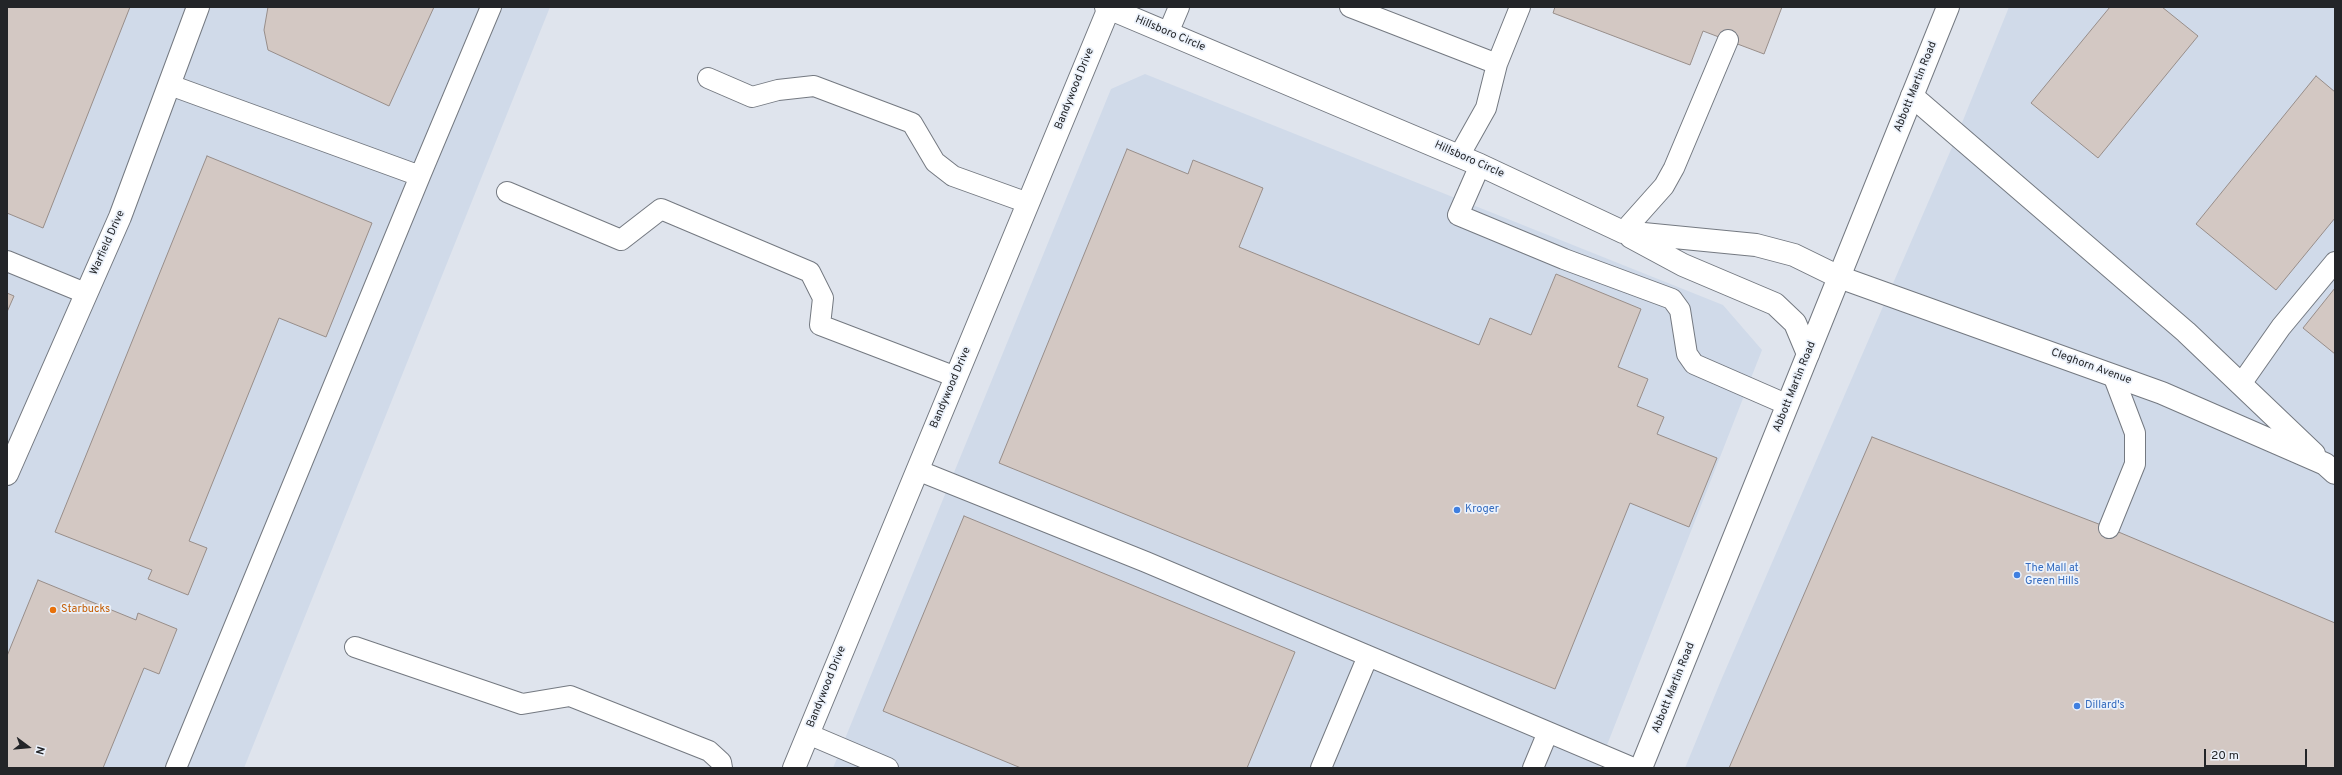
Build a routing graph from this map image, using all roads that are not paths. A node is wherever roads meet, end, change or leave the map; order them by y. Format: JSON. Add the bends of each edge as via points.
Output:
{"nodes":[{"id":1,"x":198,"y":7,"type":"edge"},
{"id":2,"x":491,"y":7,"type":"edge"},
{"id":3,"x":1179,"y":7,"type":"edge"},
{"id":4,"x":1350,"y":7,"type":"edge"},
{"id":5,"x":1520,"y":7,"type":"edge"},
{"id":6,"x":1948,"y":7,"type":"edge"},
{"id":7,"x":1108,"y":8,"type":"edge"},
{"id":8,"x":1168,"y":33,"type":"junction"},
{"id":9,"x":1728,"y":40,"type":"dead end"},
{"id":10,"x":1497,"y":64,"type":"junction"},
{"id":11,"x":708,"y":78,"type":"dead end"},
{"id":12,"x":170,"y":85,"type":"junction"},
{"id":13,"x":1912,"y":96,"type":"junction"},
{"id":14,"x":1459,"y":156,"type":"junction"},
{"id":15,"x":1480,"y":165,"type":"junction"},
{"id":16,"x":420,"y":176,"type":"junction"},
{"id":17,"x":507,"y":192,"type":"dead end"},
{"id":18,"x":1028,"y":204,"type":"junction"},
{"id":19,"x":1623,"y":232,"type":"junction"},
{"id":20,"x":7,"y":261,"type":"edge"},
{"id":21,"x":2335,"y":262,"type":"edge"},
{"id":22,"x":1839,"y":277,"type":"junction"},
{"id":23,"x":85,"y":292,"type":"junction"},
{"id":24,"x":1808,"y":354,"type":"junction"},
{"id":25,"x":2113,"y":375,"type":"junction"},
{"id":26,"x":956,"y":377,"type":"junction"},
{"id":27,"x":2241,"y":384,"type":"junction"},
{"id":28,"x":1788,"y":405,"type":"junction"},
{"id":29,"x":2330,"y":469,"type":"edge"},
{"id":30,"x":917,"y":470,"type":"junction"},
{"id":31,"x":7,"y":474,"type":"edge"},
{"id":32,"x":2109,"y":528,"type":"dead end"},
{"id":33,"x":355,"y":647,"type":"dead end"},
{"id":34,"x":1368,"y":656,"type":"junction"},
{"id":35,"x":1548,"y":732,"type":"junction"},
{"id":36,"x":808,"y":734,"type":"junction"},
{"id":37,"x":176,"y":768,"type":"edge"},
{"id":38,"x":722,"y":768,"type":"edge"},
{"id":39,"x":794,"y":768,"type":"edge"},
{"id":40,"x":888,"y":768,"type":"edge"},
{"id":41,"x":1321,"y":768,"type":"edge"},
{"id":42,"x":1533,"y":768,"type":"edge"},
{"id":43,"x":1633,"y":768,"type":"edge"},
{"id":44,"x":1642,"y":768,"type":"edge"}],
"edges":[{"from":1,"to":12,"type":"street","name":"Warfield Drive"},
{"from":2,"to":16,"type":"lane"},
{"from":3,"to":8,"type":"lane"},
{"from":4,"to":10,"type":"lane"},
{"from":5,"to":10,"type":"lane"},
{"from":6,"to":13,"type":"street","name":"Abbott Martin Road"},
{"from":7,"to":8,"type":"street","name":"Hillsboro Circle"},
{"from":7,"to":18,"type":"street","name":"Bandywood Drive"},
{"from":8,"to":14,"type":"street","name":"Hillsboro Circle"},
{"from":9,"to":19,"type":"lane","via":[[1674,168],[1664,186]]},
{"from":10,"to":14,"type":"lane","via":[[1486,108]]},
{"from":11,"to":18,"type":"lane","via":[[752,97],[778,90],[814,86],[912,123],[935,162],[953,176]]},
{"from":12,"to":16,"type":"lane"},
{"from":12,"to":23,"type":"street","name":"Warfield Drive","via":[[120,217]]},
{"from":13,"to":22,"type":"street","name":"Abbott Martin Road"},
{"from":13,"to":27,"type":"street","via":[[2186,332]]},
{"from":14,"to":15,"type":"street","name":"Hillsboro Circle"},
{"from":15,"to":19,"type":"street","name":"Hillsboro Circle"},
{"from":15,"to":28,"type":"lane","via":[[1458,215],[1564,259],[1672,299],[1680,310],[1687,354],[1694,364]]},
{"from":16,"to":37,"type":"lane"},
{"from":17,"to":26,"type":"lane","via":[[621,240],[661,209],[810,272],[823,298],[820,326]]},
{"from":18,"to":26,"type":"street","name":"Bandywood Drive"},
{"from":19,"to":22,"type":"street","name":"Hillsboro Circle","via":[[1756,245],[1794,255]]},
{"from":19,"to":24,"type":"street","via":[[1683,265],[1775,304],[1795,323]]},
{"from":20,"to":23,"type":"lane"},
{"from":21,"to":27,"type":"lane","via":[[2281,327]]},
{"from":22,"to":24,"type":"street","name":"Abbott Martin Road"},
{"from":22,"to":25,"type":"street","name":"Cleghorn Avenue"},
{"from":23,"to":31,"type":"street","name":"Warfield Drive"},
{"from":24,"to":28,"type":"street","name":"Abbott Martin Road"},
{"from":25,"to":29,"type":"street","name":"Cleghorn Avenue","via":[[2162,393]]},
{"from":25,"to":32,"type":"lane","via":[[2135,433],[2135,464]]},
{"from":26,"to":30,"type":"street","name":"Bandywood Drive"},
{"from":27,"to":29,"type":"street"},
{"from":28,"to":44,"type":"street","name":"Abbott Martin Road"},
{"from":30,"to":34,"type":"lane","via":[[1146,562]]},
{"from":30,"to":36,"type":"street","name":"Bandywood Drive"},
{"from":33,"to":38,"type":"lane","via":[[522,704],[570,696],[709,752],[721,762]]},
{"from":34,"to":35,"type":"lane"},
{"from":34,"to":41,"type":"lane"},
{"from":35,"to":42,"type":"lane"},
{"from":35,"to":43,"type":"lane"},
{"from":36,"to":39,"type":"street","name":"Bandywood Drive"},
{"from":36,"to":40,"type":"lane"}]}
